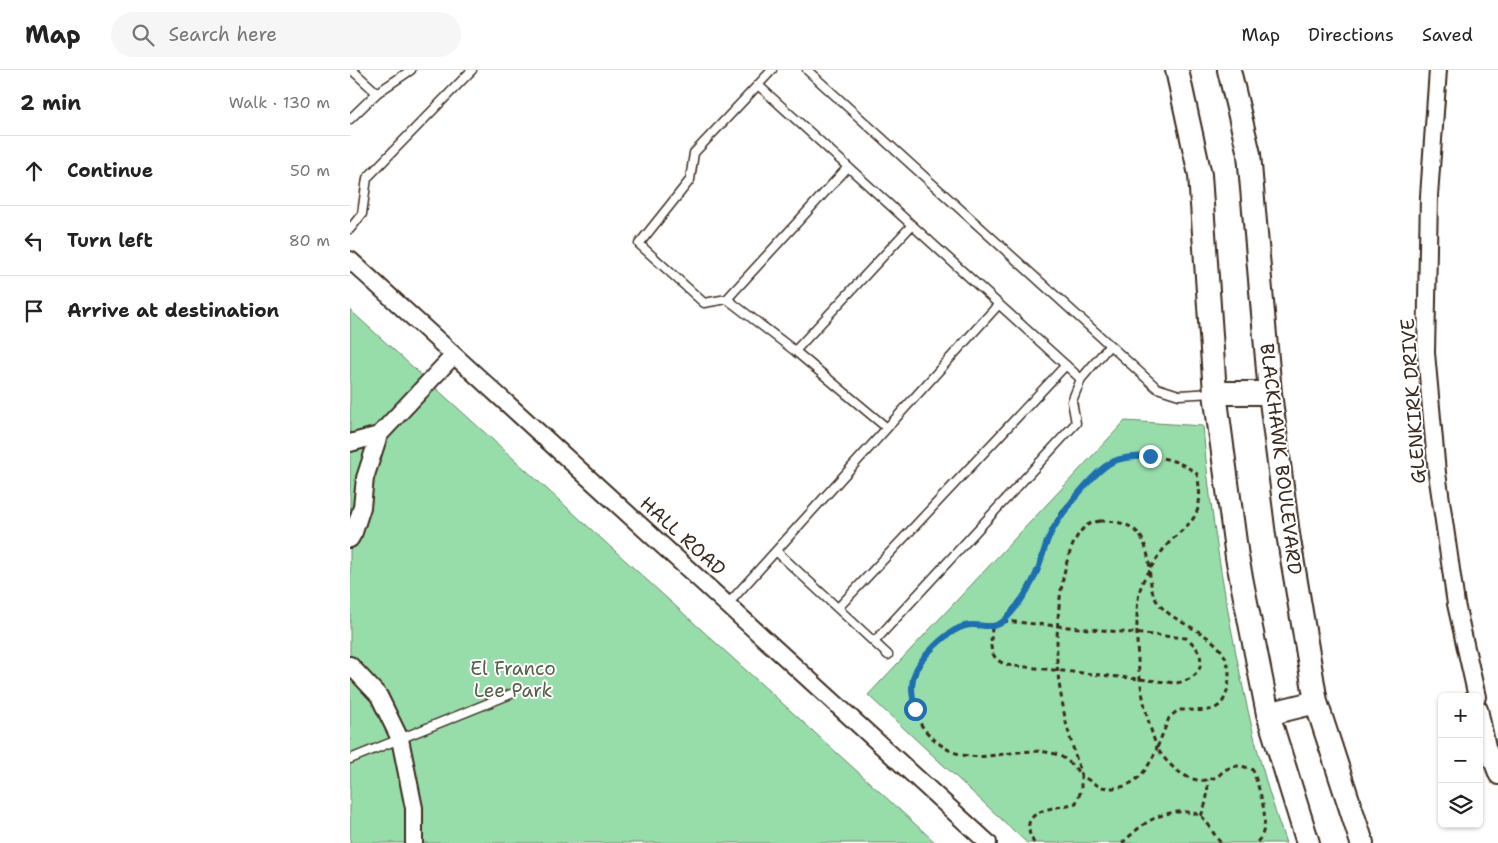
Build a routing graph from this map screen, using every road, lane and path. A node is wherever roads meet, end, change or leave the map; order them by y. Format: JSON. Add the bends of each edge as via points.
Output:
{"nodes":[{"id":1,"x":352,"y":70,"type":"edge"},
{"id":2,"x":411,"y":70,"type":"edge"},
{"id":3,"x":472,"y":70,"type":"edge"},
{"id":4,"x":772,"y":70,"type":"edge"},
{"id":5,"x":807,"y":70,"type":"edge"},
{"id":6,"x":1177,"y":70,"type":"edge"},
{"id":7,"x":1229,"y":70,"type":"edge"},
{"id":8,"x":1438,"y":70,"type":"edge"},
{"id":9,"x":758,"y":85,"type":"junction"},
{"id":10,"x":377,"y":93,"type":"junction"},
{"id":11,"x":350,"y":119,"type":"edge"},
{"id":12,"x":848,"y":167,"type":"junction"},
{"id":13,"x":912,"y":225,"type":"junction"},
{"id":14,"x":350,"y":229,"type":"edge"},
{"id":15,"x":350,"y":260,"type":"edge"},
{"id":16,"x":727,"y":299,"type":"junction"},
{"id":17,"x":999,"y":304,"type":"junction"},
{"id":18,"x":1110,"y":345,"type":"junction"},
{"id":19,"x":795,"y":351,"type":"junction"},
{"id":20,"x":454,"y":355,"type":"junction"},
{"id":21,"x":1066,"y":365,"type":"junction"},
{"id":22,"x":1081,"y":379,"type":"junction"},
{"id":23,"x":1215,"y":393,"type":"junction"},
{"id":24,"x":1270,"y":393,"type":"junction"},
{"id":25,"x":887,"y":428,"type":"junction"},
{"id":26,"x":379,"y":435,"type":"junction"},
{"id":27,"x":350,"y":443,"type":"edge"},
{"id":28,"x":350,"y":539,"type":"edge"},
{"id":29,"x":776,"y":552,"type":"junction"},
{"id":30,"x":1150,"y":570,"type":"junction"},
{"id":31,"x":728,"y":604,"type":"junction"},
{"id":32,"x":838,"y":608,"type":"junction"},
{"id":33,"x":1004,"y":621,"type":"junction"},
{"id":34,"x":1058,"y":626,"type":"junction"},
{"id":35,"x":992,"y":627,"type":"junction"},
{"id":36,"x":1137,"y":633,"type":"junction"},
{"id":37,"x":874,"y":642,"type":"junction"},
{"id":38,"x":888,"y":655,"type":"dead end"},
{"id":39,"x":350,"y":665,"type":"edge"},
{"id":40,"x":1058,"y":670,"type":"junction"},
{"id":41,"x":1138,"y":678,"type":"junction"},
{"id":42,"x":1475,"y":693,"type":"edge"},
{"id":43,"x":512,"y":694,"type":"dead end"},
{"id":44,"x":1316,"y":702,"type":"junction"},
{"id":45,"x":1268,"y":714,"type":"junction"},
{"id":46,"x":1483,"y":726,"type":"edge"},
{"id":47,"x":400,"y":740,"type":"junction"},
{"id":48,"x":1157,"y":748,"type":"junction"},
{"id":49,"x":350,"y":759,"type":"edge"},
{"id":50,"x":1081,"y":776,"type":"junction"},
{"id":51,"x":1498,"y":776,"type":"edge"},
{"id":52,"x":1207,"y":780,"type":"junction"},
{"id":53,"x":1201,"y":816,"type":"junction"},
{"id":54,"x":414,"y":843,"type":"edge"},
{"id":55,"x":988,"y":843,"type":"edge"},
{"id":56,"x":1034,"y":843,"type":"edge"},
{"id":57,"x":1122,"y":843,"type":"edge"},
{"id":58,"x":1221,"y":843,"type":"edge"},
{"id":59,"x":1256,"y":843,"type":"edge"},
{"id":60,"x":1308,"y":843,"type":"edge"},
{"id":61,"x":1362,"y":843,"type":"edge"}],
"edges":[{"from":1,"to":10,"type":"lane"},
{"from":2,"to":10,"type":"lane"},
{"from":3,"to":14,"type":"lane","via":[[367,178],[362,214]]},
{"from":4,"to":9,"type":"lane"},
{"from":5,"to":18,"type":"lane"},
{"from":6,"to":23,"type":"main road","via":[[1200,175]]},
{"from":7,"to":24,"type":"main road","name":"BLACKHAWK BOULEVARD","via":[[1249,154]]},
{"from":8,"to":42,"type":"street","name":"GLENKIRK DRIVE","via":[[1429,196],[1426,353],[1437,473],[1456,604]]},
{"from":9,"to":12,"type":"lane"},
{"from":9,"to":16,"type":"lane","via":[[694,153],[690,180],[639,244],[704,303]]},
{"from":10,"to":11,"type":"lane"},
{"from":12,"to":13,"type":"lane"},
{"from":12,"to":16,"type":"lane"},
{"from":13,"to":17,"type":"lane"},
{"from":13,"to":19,"type":"lane"},
{"from":15,"to":20,"type":"street","name":"HALL ROAD"},
{"from":16,"to":19,"type":"lane"},
{"from":17,"to":21,"type":"lane"},
{"from":17,"to":25,"type":"lane"},
{"from":18,"to":22,"type":"lane"},
{"from":18,"to":23,"type":"lane","via":[[1157,388],[1179,395]]},
{"from":19,"to":25,"type":"lane"},
{"from":20,"to":26,"type":"street"},
{"from":20,"to":31,"type":"street","name":"HALL ROAD"},
{"from":21,"to":22,"type":"lane"},
{"from":21,"to":32,"type":"lane"},
{"from":22,"to":37,"type":"lane","via":[[1072,401],[1076,423]]},
{"from":23,"to":24,"type":"main road"},
{"from":23,"to":45,"type":"main road","via":[[1237,557]]},
{"from":24,"to":44,"type":"main road","name":"BLACKHAWK BOULEVARD","via":[[1288,534]]},
{"from":25,"to":29,"type":"lane"},
{"from":26,"to":27,"type":"street"},
{"from":26,"to":28,"type":"street","via":[[365,478],[362,507]]},
{"from":29,"to":31,"type":"lane"},
{"from":29,"to":32,"type":"lane"},
{"from":30,"to":33,"type":"path","via":[[1163,549],[1193,520],[1200,505],[1197,474],[1171,460],[1150,456],[1125,458],[1112,462],[1098,474],[1060,516],[1048,538],[1038,571]]},
{"from":30,"to":34,"type":"path","via":[[1145,544],[1129,526],[1117,522],[1088,524],[1074,540],[1068,554]]},
{"from":30,"to":36,"type":"path","via":[[1138,596]]},
{"from":30,"to":48,"type":"path","via":[[1152,591],[1160,604],[1178,620],[1205,634],[1219,646],[1228,662],[1226,696],[1221,705],[1212,710],[1178,710],[1169,718]]},
{"from":31,"to":55,"type":"street","name":"HALL ROAD"},
{"from":32,"to":37,"type":"lane"},
{"from":33,"to":34,"type":"path"},
{"from":33,"to":35,"type":"path"},
{"from":34,"to":36,"type":"path"},
{"from":34,"to":40,"type":"path"},
{"from":35,"to":40,"type":"path","via":[[991,650],[997,661]]},
{"from":35,"to":50,"type":"path","via":[[965,626],[939,642],[923,658],[914,675],[912,690],[919,722],[946,750],[961,755],[980,758],[1020,751],[1057,754],[1072,764]]},
{"from":36,"to":41,"type":"path"},
{"from":36,"to":41,"type":"path","via":[[1186,638],[1200,652],[1201,662],[1198,672],[1185,682]]},
{"from":37,"to":38,"type":"lane"},
{"from":39,"to":47,"type":"street","via":[[379,696]]},
{"from":40,"to":41,"type":"path"},
{"from":40,"to":50,"type":"path","via":[[1063,708]]},
{"from":41,"to":48,"type":"path"},
{"from":43,"to":47,"type":"lane"},
{"from":44,"to":45,"type":"main road"},
{"from":44,"to":61,"type":"main road","name":"BLACKHAWK BOULEVARD"},
{"from":45,"to":60,"type":"main road"},
{"from":46,"to":51,"type":"street"},
{"from":47,"to":49,"type":"lane"},
{"from":47,"to":54,"type":"street","via":[[414,808]]},
{"from":48,"to":50,"type":"path","via":[[1145,771],[1126,785],[1100,787]]},
{"from":48,"to":52,"type":"path","via":[[1177,772],[1189,778]]},
{"from":50,"to":56,"type":"path","via":[[1081,792],[1076,804],[1038,812],[1031,820],[1028,830]]},
{"from":52,"to":53,"type":"path","via":[[1206,804]]},
{"from":52,"to":59,"type":"path","via":[[1227,768],[1242,766],[1253,770],[1265,820],[1261,839]]},
{"from":53,"to":57,"type":"path","via":[[1188,812],[1170,813],[1153,819]]},
{"from":53,"to":58,"type":"path"}]}
